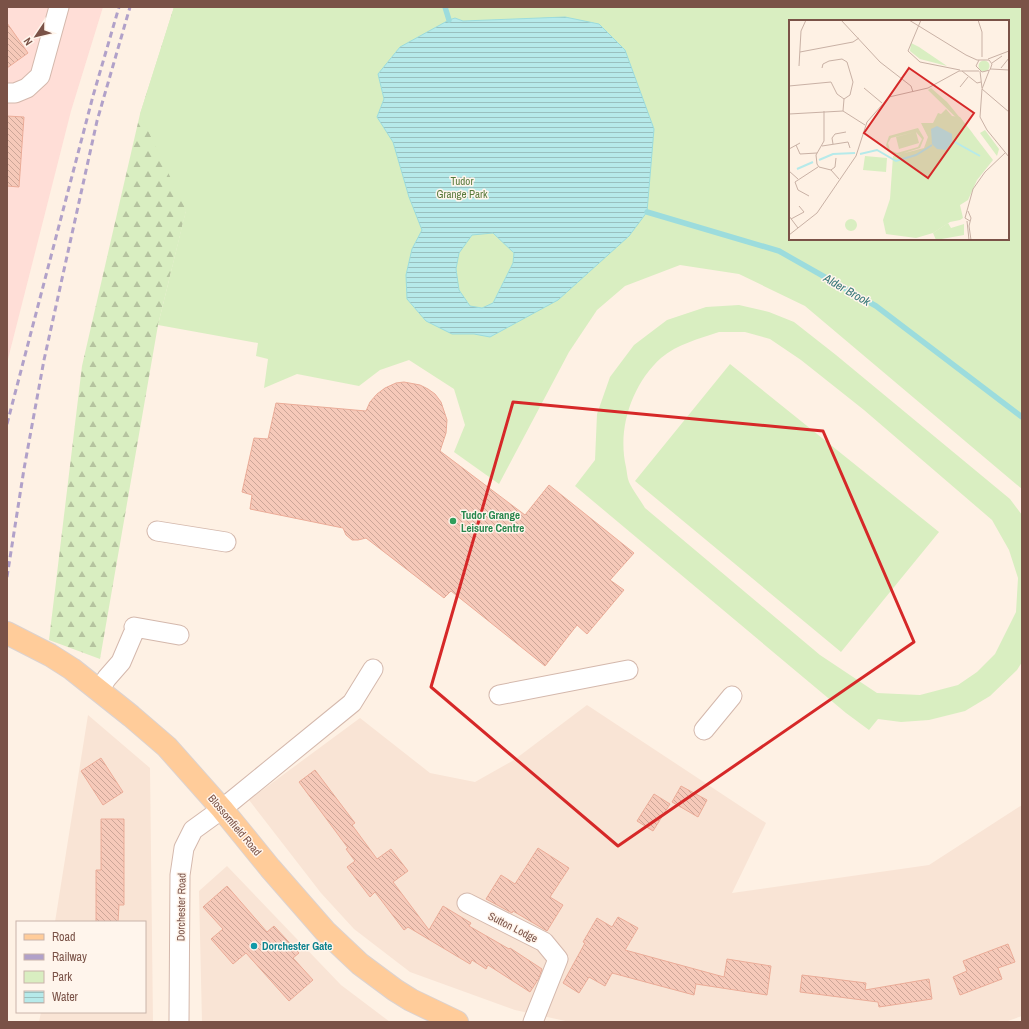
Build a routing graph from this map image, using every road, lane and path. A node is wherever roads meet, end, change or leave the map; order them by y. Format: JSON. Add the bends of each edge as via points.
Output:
{"nodes":[{"id":1,"x":59,"y":7,"type":"edge"},
{"id":2,"x":7,"y":93,"type":"edge"},
{"id":3,"x":157,"y":531,"type":"dead end"},
{"id":4,"x":226,"y":542,"type":"dead end"},
{"id":5,"x":7,"y":633,"type":"edge"},
{"id":6,"x":179,"y":635,"type":"dead end"},
{"id":7,"x":373,"y":668,"type":"dead end"},
{"id":8,"x":628,"y":670,"type":"dead end"},
{"id":9,"x":99,"y":690,"type":"junction"},
{"id":10,"x":499,"y":695,"type":"dead end"},
{"id":11,"x":732,"y":696,"type":"dead end"},
{"id":12,"x":704,"y":730,"type":"dead end"},
{"id":13,"x":222,"y":809,"type":"junction"},
{"id":14,"x":467,"y":903,"type":"dead end"},
{"id":15,"x":180,"y":1022,"type":"edge"},
{"id":16,"x":457,"y":1022,"type":"edge"},
{"id":17,"x":533,"y":1022,"type":"edge"}],
"edges":[{"from":1,"to":2,"type":"street","via":[[40,76],[27,88]]},
{"from":3,"to":4,"type":"street"},
{"from":5,"to":9,"type":"main road","name":"Blossomfield Road","via":[[50,655]]},
{"from":6,"to":9,"type":"street","via":[[134,631],[121,662]]},
{"from":7,"to":13,"type":"street","name":"Dorchester Road","via":[[352,702]]},
{"from":8,"to":10,"type":"street"},
{"from":9,"to":13,"type":"main road","name":"Blossomfield Road","via":[[167,747]]},
{"from":11,"to":12,"type":"street"},
{"from":13,"to":15,"type":"street","name":"Dorchester Road","via":[[193,830],[184,848],[180,875]]},
{"from":13,"to":16,"type":"main road","name":"Blossomfield Road","via":[[325,931],[360,964],[411,1000]]},
{"from":14,"to":17,"type":"street","name":"Sutton Lodge","via":[[544,942],[558,959]]}]}
